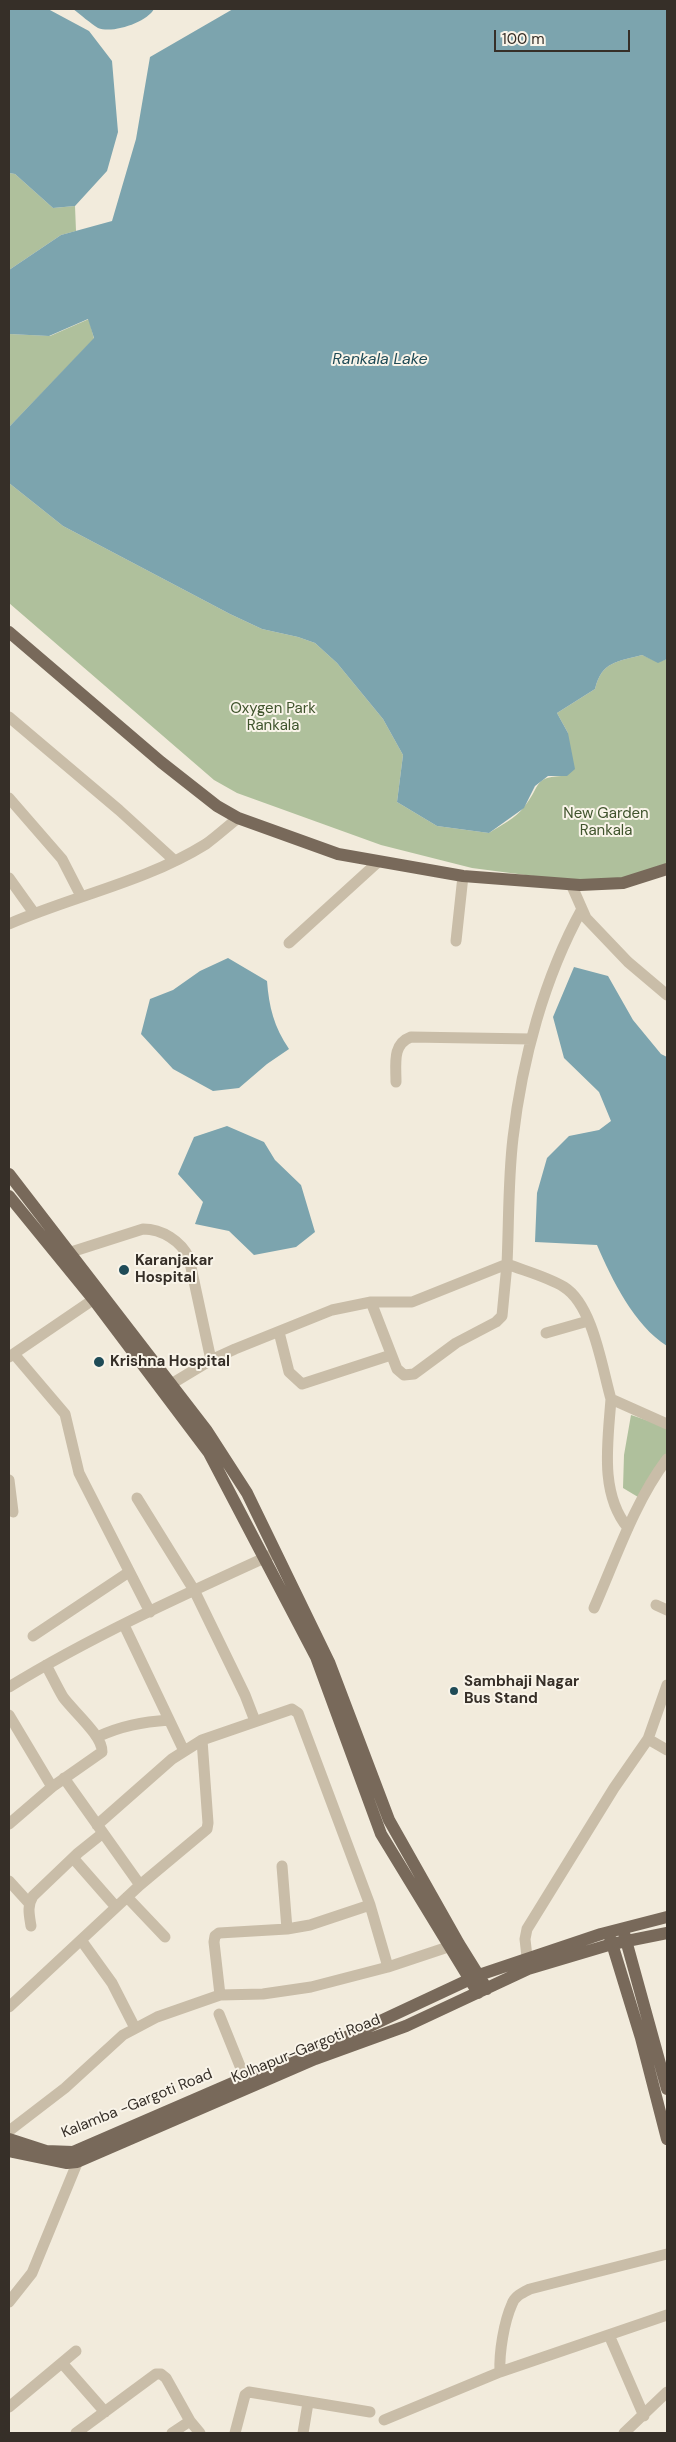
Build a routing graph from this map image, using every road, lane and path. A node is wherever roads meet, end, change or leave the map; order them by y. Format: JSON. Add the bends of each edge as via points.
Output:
{"nodes":[{"id":1,"x":9,"y":632,"type":"edge"},
{"id":2,"x":9,"y":717,"type":"edge"},
{"id":3,"x":9,"y":798,"type":"edge"},
{"id":4,"x":238,"y":818,"type":"junction"},
{"id":5,"x":175,"y":861,"type":"junction"},
{"id":6,"x":378,"y":862,"type":"junction"},
{"id":7,"x":667,"y":869,"type":"edge"},
{"id":8,"x":463,"y":876,"type":"junction"},
{"id":9,"x":9,"y":878,"type":"edge"},
{"id":10,"x":571,"y":884,"type":"junction"},
{"id":11,"x":82,"y":896,"type":"junction"},
{"id":12,"x":582,"y":909,"type":"junction"},
{"id":13,"x":34,"y":913,"type":"junction"},
{"id":14,"x":9,"y":924,"type":"edge"},
{"id":15,"x":456,"y":941,"type":"dead end"},
{"id":16,"x":289,"y":943,"type":"dead end"},
{"id":17,"x":667,"y":995,"type":"edge"},
{"id":18,"x":531,"y":1039,"type":"junction"},
{"id":19,"x":396,"y":1082,"type":"dead end"},
{"id":20,"x":9,"y":1174,"type":"edge"},
{"id":21,"x":9,"y":1196,"type":"edge"},
{"id":22,"x":68,"y":1253,"type":"junction"},
{"id":23,"x":507,"y":1264,"type":"junction"},
{"id":24,"x":97,"y":1296,"type":"junction"},
{"id":25,"x":371,"y":1302,"type":"junction"},
{"id":26,"x":588,"y":1321,"type":"junction"},
{"id":27,"x":279,"y":1332,"type":"junction"},
{"id":28,"x":546,"y":1333,"type":"dead end"},
{"id":29,"x":391,"y":1355,"type":"junction"},
{"id":30,"x":11,"y":1356,"type":"edge"},
{"id":31,"x":211,"y":1360,"type":"junction"},
{"id":32,"x":166,"y":1387,"type":"junction"},
{"id":33,"x":611,"y":1399,"type":"junction"},
{"id":34,"x":667,"y":1424,"type":"edge"},
{"id":35,"x":667,"y":1459,"type":"edge"},
{"id":36,"x":656,"y":1474,"type":"junction"},
{"id":37,"x":9,"y":1480,"type":"edge"},
{"id":38,"x":667,"y":1480,"type":"edge"},
{"id":39,"x":136,"y":1498,"type":"dead end"},
{"id":40,"x":13,"y":1512,"type":"dead end"},
{"id":41,"x":628,"y":1528,"type":"junction"},
{"id":42,"x":278,"y":1552,"type":"junction"},
{"id":43,"x":266,"y":1558,"type":"junction"},
{"id":44,"x":129,"y":1572,"type":"junction"},
{"id":45,"x":194,"y":1590,"type":"junction"},
{"id":46,"x":656,"y":1605,"type":"dead end"},
{"id":47,"x":594,"y":1608,"type":"dead end"},
{"id":48,"x":667,"y":1610,"type":"edge"},
{"id":49,"x":150,"y":1612,"type":"junction"},
{"id":50,"x":124,"y":1626,"type":"junction"},
{"id":51,"x":33,"y":1636,"type":"dead end"},
{"id":52,"x":46,"y":1665,"type":"junction"},
{"id":53,"x":667,"y":1684,"type":"edge"},
{"id":54,"x":9,"y":1687,"type":"edge"},
{"id":55,"x":9,"y":1715,"type":"edge"},
{"id":56,"x":169,"y":1720,"type":"junction"},
{"id":57,"x":255,"y":1721,"type":"junction"},
{"id":58,"x":97,"y":1737,"type":"junction"},
{"id":59,"x":648,"y":1739,"type":"junction"},
{"id":60,"x":202,"y":1740,"type":"junction"},
{"id":61,"x":667,"y":1750,"type":"edge"},
{"id":62,"x":184,"y":1751,"type":"junction"},
{"id":63,"x":64,"y":1778,"type":"junction"},
{"id":64,"x":52,"y":1786,"type":"junction"},
{"id":65,"x":9,"y":1824,"type":"edge"},
{"id":66,"x":100,"y":1829,"type":"junction"},
{"id":67,"x":73,"y":1858,"type":"junction"},
{"id":68,"x":282,"y":1866,"type":"dead end"},
{"id":69,"x":9,"y":1881,"type":"edge"},
{"id":70,"x":140,"y":1885,"type":"junction"},
{"id":71,"x":126,"y":1898,"type":"junction"},
{"id":72,"x":29,"y":1903,"type":"junction"},
{"id":73,"x":370,"y":1906,"type":"junction"},
{"id":74,"x":116,"y":1908,"type":"junction"},
{"id":75,"x":667,"y":1917,"type":"edge"},
{"id":76,"x":31,"y":1926,"type":"dead end"},
{"id":77,"x":623,"y":1928,"type":"junction"},
{"id":78,"x":288,"y":1930,"type":"junction"},
{"id":79,"x":667,"y":1933,"type":"edge"},
{"id":80,"x":165,"y":1937,"type":"dead end"},
{"id":81,"x":611,"y":1938,"type":"junction"},
{"id":82,"x":81,"y":1940,"type":"junction"},
{"id":83,"x":626,"y":1942,"type":"junction"},
{"id":84,"x":454,"y":1945,"type":"junction"},
{"id":85,"x":528,"y":1963,"type":"junction"},
{"id":86,"x":388,"y":1967,"type":"junction"},
{"id":87,"x":475,"y":1978,"type":"junction"},
{"id":88,"x":483,"y":1991,"type":"junction"},
{"id":89,"x":220,"y":1995,"type":"junction"},
{"id":90,"x":10,"y":2003,"type":"edge"},
{"id":91,"x":219,"y":2014,"type":"dead end"},
{"id":92,"x":135,"y":2028,"type":"junction"},
{"id":93,"x":247,"y":2083,"type":"junction"},
{"id":94,"x":667,"y":2089,"type":"edge"},
{"id":95,"x":9,"y":2131,"type":"edge"},
{"id":96,"x":667,"y":2139,"type":"edge"},
{"id":97,"x":9,"y":2140,"type":"edge"},
{"id":98,"x":84,"y":2147,"type":"junction"},
{"id":99,"x":9,"y":2151,"type":"edge"},
{"id":100,"x":77,"y":2162,"type":"junction"},
{"id":101,"x":667,"y":2254,"type":"edge"},
{"id":102,"x":9,"y":2302,"type":"edge"},
{"id":103,"x":667,"y":2315,"type":"edge"},
{"id":104,"x":609,"y":2335,"type":"junction"},
{"id":105,"x":76,"y":2351,"type":"dead end"},
{"id":106,"x":62,"y":2363,"type":"junction"},
{"id":107,"x":500,"y":2372,"type":"junction"},
{"id":108,"x":667,"y":2392,"type":"edge"},
{"id":109,"x":308,"y":2403,"type":"junction"},
{"id":110,"x":9,"y":2406,"type":"edge"},
{"id":111,"x":105,"y":2412,"type":"junction"},
{"id":112,"x":370,"y":2412,"type":"dead end"},
{"id":113,"x":644,"y":2416,"type":"junction"},
{"id":114,"x":190,"y":2420,"type":"junction"},
{"id":115,"x":384,"y":2420,"type":"dead end"},
{"id":116,"x":76,"y":2433,"type":"edge"},
{"id":117,"x":172,"y":2433,"type":"edge"},
{"id":118,"x":200,"y":2433,"type":"edge"},
{"id":119,"x":235,"y":2433,"type":"edge"},
{"id":120,"x":303,"y":2433,"type":"edge"},
{"id":121,"x":624,"y":2433,"type":"edge"}],
"edges":[{"from":1,"to":4,"type":"main road","via":[[161,762],[217,806]]},
{"from":2,"to":5,"type":"street"},
{"from":3,"to":11,"type":"street","via":[[62,858]]},
{"from":4,"to":5,"type":"street","via":[[211,840]]},
{"from":4,"to":6,"type":"main road","via":[[338,854]]},
{"from":5,"to":11,"type":"street"},
{"from":6,"to":8,"type":"main road"},
{"from":6,"to":16,"type":"street"},
{"from":7,"to":10,"type":"main road","via":[[623,883]]},
{"from":8,"to":10,"type":"main road"},
{"from":8,"to":15,"type":"street"},
{"from":9,"to":13,"type":"street"},
{"from":10,"to":12,"type":"street"},
{"from":11,"to":13,"type":"street"},
{"from":12,"to":17,"type":"street","via":[[586,918],[628,962]]},
{"from":12,"to":18,"type":"street","via":[[567,935]]},
{"from":13,"to":14,"type":"street"},
{"from":18,"to":19,"type":"street","via":[[411,1037],[401,1041],[397,1047]]},
{"from":18,"to":23,"type":"street","via":[[513,1138]]},
{"from":20,"to":22,"type":"main road"},
{"from":21,"to":24,"type":"main road"},
{"from":22,"to":24,"type":"main road"},
{"from":22,"to":31,"type":"street","via":[[142,1229],[163,1233],[184,1247]]},
{"from":23,"to":25,"type":"street","via":[[412,1302]]},
{"from":23,"to":26,"type":"street","via":[[564,1286],[580,1303]]},
{"from":23,"to":29,"type":"street","via":[[502,1316],[496,1322],[465,1337],[414,1374],[404,1375],[397,1369]]},
{"from":24,"to":30,"type":"street"},
{"from":24,"to":32,"type":"main road"},
{"from":24,"to":32,"type":"main road","via":[[157,1364]]},
{"from":25,"to":27,"type":"street","via":[[332,1310]]},
{"from":25,"to":29,"type":"street"},
{"from":26,"to":28,"type":"street"},
{"from":26,"to":33,"type":"street"},
{"from":27,"to":29,"type":"street","via":[[289,1372],[302,1384]]},
{"from":27,"to":31,"type":"street"},
{"from":30,"to":44,"type":"street","via":[[65,1414],[79,1473]]},
{"from":31,"to":32,"type":"street"},
{"from":32,"to":42,"type":"main road","via":[[218,1447]]},
{"from":32,"to":43,"type":"main road","via":[[209,1453]]},
{"from":33,"to":34,"type":"street"},
{"from":33,"to":41,"type":"street","via":[[607,1467],[617,1513]]},
{"from":35,"to":36,"type":"street"},
{"from":36,"to":38,"type":"street"},
{"from":36,"to":41,"type":"street"},
{"from":37,"to":40,"type":"street"},
{"from":39,"to":45,"type":"street"},
{"from":41,"to":47,"type":"street"},
{"from":42,"to":43,"type":"street"},
{"from":42,"to":84,"type":"main road","via":[[329,1662],[389,1820]]},
{"from":43,"to":45,"type":"street"},
{"from":43,"to":84,"type":"main road","via":[[321,1668],[379,1830]]},
{"from":44,"to":49,"type":"street"},
{"from":44,"to":51,"type":"street"},
{"from":45,"to":49,"type":"street"},
{"from":45,"to":57,"type":"street"},
{"from":46,"to":48,"type":"street"},
{"from":49,"to":50,"type":"street"},
{"from":50,"to":52,"type":"street"},
{"from":50,"to":56,"type":"street"},
{"from":52,"to":54,"type":"street"},
{"from":52,"to":58,"type":"street","via":[[64,1698]]},
{"from":53,"to":59,"type":"street"},
{"from":55,"to":64,"type":"street"},
{"from":56,"to":58,"type":"street","via":[[136,1723]]},
{"from":56,"to":62,"type":"street"},
{"from":57,"to":60,"type":"street"},
{"from":57,"to":73,"type":"street","via":[[292,1709],[298,1713]]},
{"from":58,"to":63,"type":"street","via":[[102,1752]]},
{"from":59,"to":61,"type":"street"},
{"from":59,"to":85,"type":"street","via":[[527,1929]]},
{"from":60,"to":62,"type":"street"},
{"from":60,"to":70,"type":"street","via":[[207,1829]]},
{"from":62,"to":66,"type":"street","via":[[139,1787]]},
{"from":63,"to":64,"type":"street"},
{"from":63,"to":66,"type":"street"},
{"from":64,"to":65,"type":"street"},
{"from":66,"to":67,"type":"street"},
{"from":66,"to":70,"type":"street"},
{"from":67,"to":72,"type":"street"},
{"from":67,"to":74,"type":"street"},
{"from":68,"to":78,"type":"street"},
{"from":69,"to":72,"type":"street"},
{"from":70,"to":71,"type":"street"},
{"from":71,"to":74,"type":"street"},
{"from":71,"to":80,"type":"street"},
{"from":72,"to":76,"type":"street"},
{"from":73,"to":78,"type":"street"},
{"from":73,"to":86,"type":"street"},
{"from":74,"to":82,"type":"street"},
{"from":75,"to":77,"type":"main road","name":"Kalamba -Gargoti Road"},
{"from":77,"to":81,"type":"main road","name":"Kalamba -Gargoti Road"},
{"from":77,"to":83,"type":"main road"},
{"from":78,"to":89,"type":"street","via":[[219,1933],[216,1936]]},
{"from":79,"to":83,"type":"main road","name":"Kalamba -Gargoti Road"},
{"from":81,"to":83,"type":"main road","name":"Kalamba -Gargoti Road"},
{"from":81,"to":85,"type":"main road","name":"Kalamba -Gargoti Road"},
{"from":81,"to":96,"type":"main road"},
{"from":82,"to":90,"type":"street"},
{"from":82,"to":92,"type":"street","via":[[112,1983]]},
{"from":83,"to":94,"type":"main road"},
{"from":84,"to":86,"type":"street"},
{"from":84,"to":87,"type":"main road"},
{"from":85,"to":87,"type":"main road","name":"Kalamba -Gargoti Road"},
{"from":85,"to":88,"type":"main road","name":"Kolhapur-Gargoti Road"},
{"from":86,"to":89,"type":"street","via":[[311,1987],[263,1994]]},
{"from":87,"to":88,"type":"main road"},
{"from":87,"to":93,"type":"main road","name":"Kalamba -Gargoti Road"},
{"from":88,"to":93,"type":"main road","name":"Kolhapur-Gargoti Road","via":[[406,2026]]},
{"from":89,"to":92,"type":"street"},
{"from":91,"to":93,"type":"street"},
{"from":92,"to":95,"type":"street"},
{"from":93,"to":98,"type":"main road","name":"Kalamba -Gargoti Road"},
{"from":93,"to":100,"type":"main road","name":"Kolhapur-Gargoti Road"},
{"from":97,"to":98,"type":"main road","name":"Kalamba -Gargoti Road","via":[[54,2152],[66,2153]]},
{"from":98,"to":100,"type":"street"},
{"from":99,"to":100,"type":"main road","name":"Kolhapur-Gargoti Road"},
{"from":100,"to":102,"type":"street","via":[[32,2273]]},
{"from":101,"to":107,"type":"street","via":[[530,2288],[518,2295],[512,2304],[499,2356]]},
{"from":103,"to":104,"type":"street"},
{"from":104,"to":107,"type":"street"},
{"from":104,"to":113,"type":"street"},
{"from":105,"to":106,"type":"street"},
{"from":106,"to":110,"type":"street"},
{"from":106,"to":111,"type":"street"},
{"from":107,"to":115,"type":"street"},
{"from":108,"to":113,"type":"street"},
{"from":109,"to":112,"type":"street"},
{"from":109,"to":119,"type":"street","via":[[249,2392]]},
{"from":109,"to":120,"type":"street"},
{"from":111,"to":114,"type":"street","via":[[151,2376],[161,2374]]},
{"from":111,"to":116,"type":"street"},
{"from":113,"to":121,"type":"street"},
{"from":114,"to":117,"type":"street"},
{"from":114,"to":118,"type":"street"}]}
